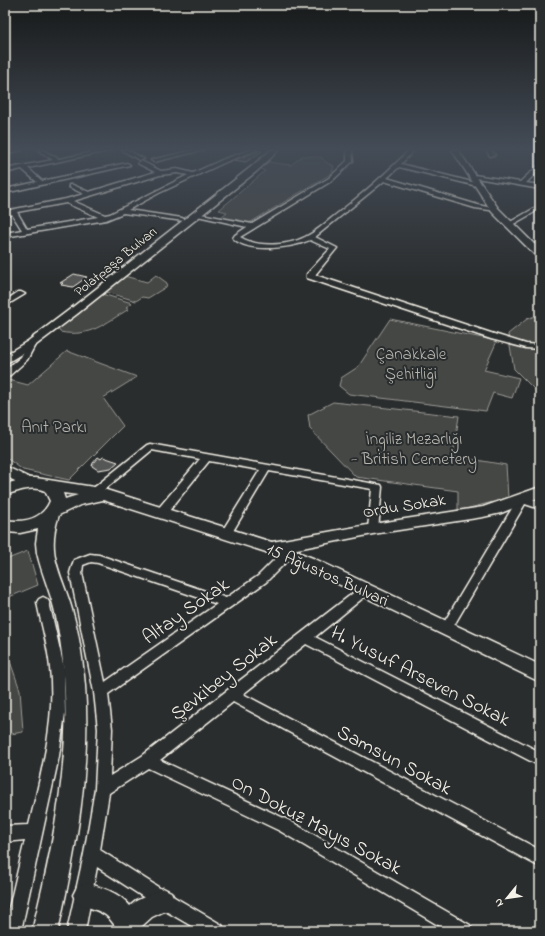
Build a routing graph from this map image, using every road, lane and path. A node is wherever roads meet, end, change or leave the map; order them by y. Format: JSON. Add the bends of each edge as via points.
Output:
{"nodes":[{"id":1,"x":88,"y":194,"type":"edge"},
{"id":2,"x":154,"y":194,"type":"edge"},
{"id":3,"x":216,"y":194,"type":"edge"},
{"id":4,"x":223,"y":194,"type":"edge"},
{"id":5,"x":306,"y":194,"type":"edge"},
{"id":6,"x":366,"y":194,"type":"edge"},
{"id":7,"x":433,"y":194,"type":"edge"},
{"id":8,"x":484,"y":194,"type":"edge"},
{"id":9,"x":28,"y":200,"type":"dead end"},
{"id":10,"x":67,"y":201,"type":"junction"},
{"id":11,"x":39,"y":207,"type":"junction"},
{"id":12,"x":540,"y":207,"type":"edge"},
{"id":13,"x":494,"y":210,"type":"junction"},
{"id":14,"x":124,"y":211,"type":"junction"},
{"id":15,"x":14,"y":212,"type":"junction"},
{"id":16,"x":5,"y":214,"type":"edge"},
{"id":17,"x":196,"y":215,"type":"junction"},
{"id":18,"x":106,"y":218,"type":"junction"},
{"id":19,"x":182,"y":220,"type":"junction"},
{"id":20,"x":508,"y":225,"type":"junction"},
{"id":21,"x":251,"y":226,"type":"junction"},
{"id":22,"x":26,"y":232,"type":"junction"},
{"id":23,"x":5,"y":235,"type":"edge"},
{"id":24,"x":310,"y":237,"type":"junction"},
{"id":25,"x":540,"y":244,"type":"edge"},
{"id":26,"x":532,"y":247,"type":"junction"},
{"id":27,"x":540,"y":255,"type":"edge"},
{"id":28,"x":120,"y":273,"type":"junction"},
{"id":29,"x":21,"y":294,"type":"dead end"},
{"id":30,"x":5,"y":304,"type":"edge"},
{"id":31,"x":32,"y":343,"type":"junction"},
{"id":32,"x":540,"y":346,"type":"edge"},
{"id":33,"x":5,"y":354,"type":"edge"},
{"id":34,"x":5,"y":360,"type":"edge"},
{"id":35,"x":5,"y":375,"type":"edge"},
{"id":36,"x":207,"y":457,"type":"junction"},
{"id":37,"x":266,"y":467,"type":"junction"},
{"id":38,"x":5,"y":470,"type":"edge"},
{"id":39,"x":28,"y":483,"type":"junction"},
{"id":40,"x":47,"y":486,"type":"junction"},
{"id":41,"x":5,"y":490,"type":"edge"},
{"id":42,"x":540,"y":492,"type":"edge"},
{"id":43,"x":101,"y":495,"type":"junction"},
{"id":44,"x":522,"y":500,"type":"junction"},
{"id":45,"x":540,"y":505,"type":"edge"},
{"id":46,"x":52,"y":513,"type":"junction"},
{"id":47,"x":161,"y":513,"type":"junction"},
{"id":48,"x":10,"y":527,"type":"edge"},
{"id":49,"x":373,"y":529,"type":"junction"},
{"id":50,"x":226,"y":533,"type":"junction"},
{"id":51,"x":280,"y":551,"type":"junction"},
{"id":52,"x":46,"y":554,"type":"junction"},
{"id":53,"x":365,"y":590,"type":"junction"},
{"id":54,"x":43,"y":602,"type":"dead end"},
{"id":55,"x":227,"y":603,"type":"junction"},
{"id":56,"x":446,"y":629,"type":"junction"},
{"id":57,"x":306,"y":638,"type":"junction"},
{"id":58,"x":540,"y":674,"type":"edge"},
{"id":59,"x":101,"y":692,"type":"junction"},
{"id":60,"x":232,"y":695,"type":"junction"},
{"id":61,"x":540,"y":759,"type":"edge"},
{"id":62,"x":147,"y":761,"type":"junction"},
{"id":63,"x":102,"y":789,"type":"junction"},
{"id":64,"x":35,"y":832,"type":"junction"},
{"id":65,"x":5,"y":834,"type":"edge"},
{"id":66,"x":92,"y":854,"type":"junction"},
{"id":67,"x":540,"y":859,"type":"edge"},
{"id":68,"x":85,"y":895,"type":"junction"},
{"id":69,"x":163,"y":900,"type":"junction"},
{"id":70,"x":129,"y":927,"type":"edge"},
{"id":71,"x":12,"y":931,"type":"edge"},
{"id":72,"x":45,"y":931,"type":"edge"},
{"id":73,"x":76,"y":931,"type":"edge"},
{"id":74,"x":216,"y":931,"type":"edge"},
{"id":75,"x":464,"y":931,"type":"edge"}],
"edges":[{"from":1,"to":10,"type":"street"},
{"from":2,"to":14,"type":"street"},
{"from":3,"to":19,"type":"main road","name":"Polatpaşa Bulvarı"},
{"from":4,"to":17,"type":"main road","name":"Polatpaşa Bulvarı"},
{"from":5,"to":21,"type":"street"},
{"from":6,"to":24,"type":"street"},
{"from":7,"to":13,"type":"street"},
{"from":8,"to":13,"type":"main road"},
{"from":9,"to":11,"type":"street"},
{"from":10,"to":11,"type":"street"},
{"from":10,"to":18,"type":"street"},
{"from":11,"to":15,"type":"street"},
{"from":12,"to":20,"type":"street"},
{"from":13,"to":20,"type":"main road"},
{"from":14,"to":18,"type":"street"},
{"from":14,"to":19,"type":"street"},
{"from":15,"to":16,"type":"street"},
{"from":15,"to":22,"type":"street"},
{"from":17,"to":21,"type":"street"},
{"from":17,"to":28,"type":"main road","name":"Polatpaşa Bulvarı"},
{"from":18,"to":22,"type":"street"},
{"from":19,"to":28,"type":"main road","name":"Polatpaşa Bulvarı","via":[[144,248]]},
{"from":20,"to":26,"type":"main road"},
{"from":21,"to":24,"type":"street","via":[[236,238],[264,247],[291,244]]},
{"from":22,"to":23,"type":"street"},
{"from":24,"to":32,"type":"street","via":[[334,248],[310,276],[494,337],[526,346]]},
{"from":25,"to":26,"type":"street"},
{"from":26,"to":27,"type":"main road"},
{"from":28,"to":31,"type":"main road","name":"Polatpaşa Bulvarı"},
{"from":28,"to":33,"type":"main road","name":"Polatpaşa Bulvarı"},
{"from":29,"to":30,"type":"street"},
{"from":31,"to":34,"type":"main road","name":"Polatpaşa Bulvarı"},
{"from":31,"to":35,"type":"street","via":[[24,358]]},
{"from":36,"to":37,"type":"street"},
{"from":36,"to":43,"type":"street","via":[[150,447]]},
{"from":36,"to":47,"type":"street"},
{"from":37,"to":49,"type":"street","via":[[377,487]]},
{"from":37,"to":50,"type":"street"},
{"from":38,"to":39,"type":"main road"},
{"from":39,"to":40,"type":"main road","name":"15 Ağustos Bulvari"},
{"from":39,"to":41,"type":"main road"},
{"from":40,"to":43,"type":"main road","name":"15 Ağustos Bulvari"},
{"from":40,"to":46,"type":"main road","via":[[57,496],[57,506]]},
{"from":42,"to":44,"type":"main road","name":"Ordu Sokak"},
{"from":43,"to":46,"type":"main road","name":"15 Ağustos Bulvari","via":[[77,500]]},
{"from":43,"to":47,"type":"main road","name":"15 Ağustos Bulvari"},
{"from":44,"to":45,"type":"street"},
{"from":44,"to":49,"type":"main road","name":"Ordu Sokak","via":[[483,512]]},
{"from":44,"to":56,"type":"street"},
{"from":46,"to":48,"type":"main road","name":"15 Ağustos Bulvari","via":[[38,523]]},
{"from":46,"to":52,"type":"main road","via":[[45,534]]},
{"from":47,"to":50,"type":"main road","name":"15 Ağustos Bulvari"},
{"from":48,"to":52,"type":"main road","via":[[34,538]]},
{"from":49,"to":51,"type":"main road","name":"Ordu Sokak"},
{"from":50,"to":51,"type":"main road","name":"15 Ağustos Bulvari"},
{"from":51,"to":53,"type":"main road","name":"15 Ağustos Bulvari"},
{"from":51,"to":55,"type":"street","name":"Altay Sokak","via":[[262,579]]},
{"from":52,"to":72,"type":"main road","via":[[64,616],[75,685],[76,731],[74,779],[57,882]]},
{"from":53,"to":56,"type":"main road","name":"15 Ağustos Bulvari"},
{"from":53,"to":57,"type":"street","name":"Şevkibey Sokak"},
{"from":54,"to":64,"type":"street","via":[[57,668],[58,712],[52,756]]},
{"from":55,"to":59,"type":"street","name":"Altay Sokak"},
{"from":55,"to":59,"type":"street","via":[[100,559],[90,558],[78,563],[76,573]]},
{"from":56,"to":58,"type":"main road","name":"15 Ağustos Bulvari"},
{"from":57,"to":60,"type":"street","name":"Şevkibey Sokak"},
{"from":57,"to":61,"type":"street","name":"H. Yusuf Arseven Sokak"},
{"from":59,"to":63,"type":"street","via":[[105,729]]},
{"from":60,"to":62,"type":"street","name":"Şevkibey Sokak"},
{"from":60,"to":67,"type":"street","name":"Samsun Sokak"},
{"from":62,"to":63,"type":"street","name":"Şevkibey Sokak"},
{"from":62,"to":75,"type":"street","name":"On Dokuz Mayıs Sokak","via":[[285,826]]},
{"from":63,"to":66,"type":"street"},
{"from":64,"to":65,"type":"street"},
{"from":64,"to":71,"type":"street"},
{"from":66,"to":68,"type":"street"},
{"from":66,"to":69,"type":"street"},
{"from":68,"to":70,"type":"main road","via":[[102,898],[114,905]]},
{"from":68,"to":73,"type":"street"},
{"from":69,"to":70,"type":"main road","via":[[144,909]]},
{"from":69,"to":74,"type":"street"}]}
